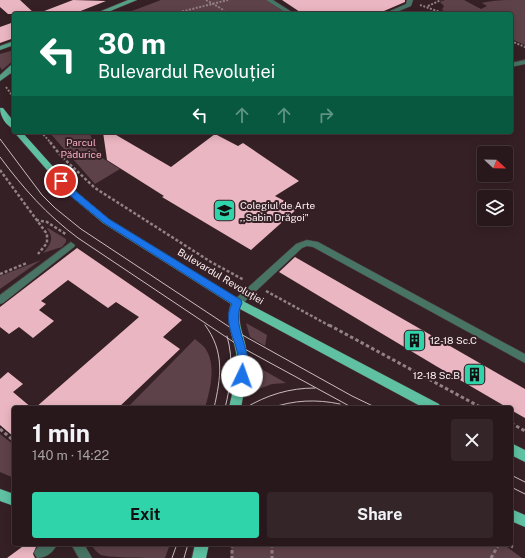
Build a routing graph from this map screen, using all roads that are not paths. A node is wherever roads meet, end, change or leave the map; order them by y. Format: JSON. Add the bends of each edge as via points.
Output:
{"nodes":[{"id":1,"x":134,"y":0,"type":"edge"},
{"id":2,"x":269,"y":0,"type":"edge"},
{"id":3,"x":410,"y":2,"type":"edge"},
{"id":4,"x":102,"y":12,"type":"edge"},
{"id":5,"x":289,"y":12,"type":"edge"},
{"id":6,"x":392,"y":12,"type":"dead end"},
{"id":7,"x":12,"y":44,"type":"edge"},
{"id":8,"x":0,"y":48,"type":"edge"},
{"id":9,"x":525,"y":62,"type":"edge"},
{"id":10,"x":513,"y":65,"type":"edge"},
{"id":11,"x":12,"y":69,"type":"edge"},
{"id":12,"x":0,"y":79,"type":"edge"},
{"id":13,"x":0,"y":110,"type":"edge"},
{"id":14,"x":12,"y":125,"type":"edge"},
{"id":15,"x":20,"y":134,"type":"edge"},
{"id":16,"x":71,"y":246,"type":"road end"},
{"id":17,"x":0,"y":300,"type":"edge"},
{"id":18,"x":237,"y":303,"type":"junction"},
{"id":19,"x":525,"y":359,"type":"edge"},
{"id":20,"x":235,"y":406,"type":"edge"},
{"id":21,"x":431,"y":406,"type":"edge"},
{"id":22,"x":513,"y":450,"type":"edge"},
{"id":23,"x":525,"y":456,"type":"edge"},
{"id":24,"x":0,"y":495,"type":"edge"},
{"id":25,"x":12,"y":499,"type":"edge"},
{"id":26,"x":513,"y":516,"type":"edge"},
{"id":27,"x":525,"y":521,"type":"edge"},
{"id":28,"x":49,"y":546,"type":"edge"},
{"id":29,"x":78,"y":546,"type":"edge"},
{"id":30,"x":202,"y":546,"type":"edge"},
{"id":31,"x":40,"y":553,"type":"dead end"},
{"id":32,"x":86,"y":558,"type":"edge"},
{"id":33,"x":199,"y":558,"type":"edge"}],
"edges":[{"from":1,"to":4,"type":"main road"},
{"from":2,"to":5,"type":"lane"},
{"from":3,"to":6,"type":"lane"},
{"from":7,"to":8,"type":"main road"},
{"from":9,"to":10,"type":"lane"},
{"from":11,"to":12,"type":"main road"},
{"from":13,"to":14,"type":"main road"},
{"from":15,"to":18,"type":"main road","name":"Bulevardul Revoluției","via":[[70,191],[106,221]]},
{"from":16,"to":17,"type":"lane"},
{"from":18,"to":19,"type":"lane","via":[[298,246],[315,244]]},
{"from":18,"to":20,"type":"main road","via":[[233,318],[243,357]]},
{"from":18,"to":21,"type":"main road","name":"Bulevardul Revoluției"},
{"from":22,"to":23,"type":"main road"},
{"from":24,"to":25,"type":"main road"},
{"from":26,"to":27,"type":"main road"},
{"from":28,"to":31,"type":"lane"},
{"from":29,"to":32,"type":"lane"},
{"from":30,"to":33,"type":"main road"}]}
